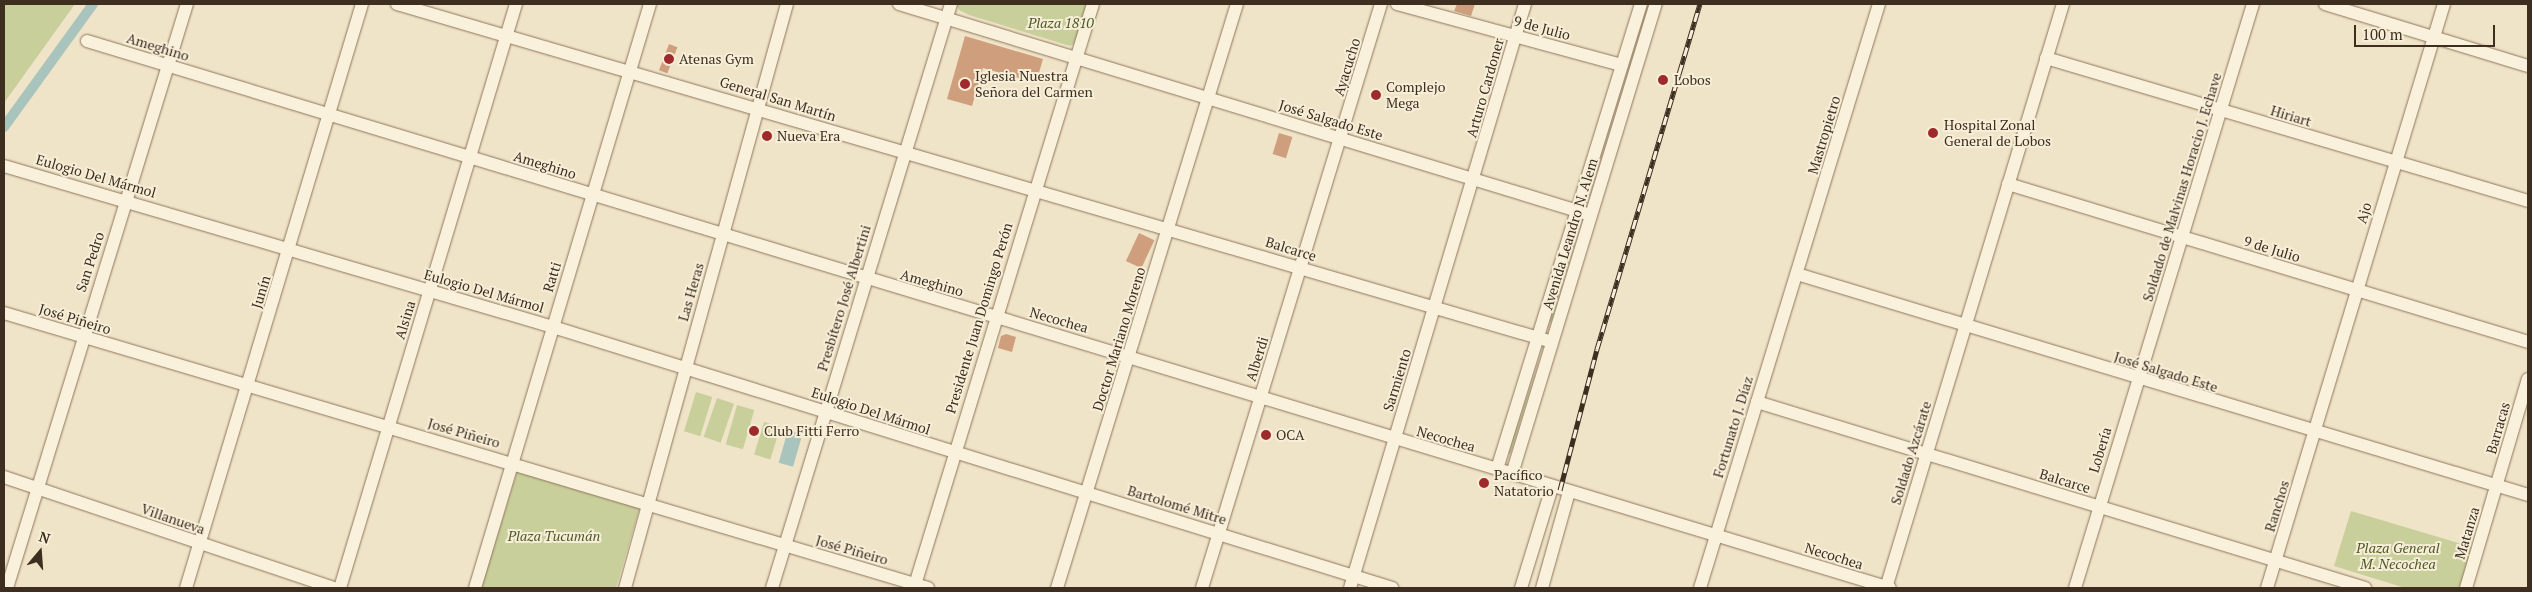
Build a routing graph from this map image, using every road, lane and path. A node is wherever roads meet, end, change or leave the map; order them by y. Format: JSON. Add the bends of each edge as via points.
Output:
{"nodes":[{"id":1,"x":186,"y":4,"type":"edge"},
{"id":2,"x":362,"y":4,"type":"edge"},
{"id":3,"x":397,"y":4,"type":"edge"},
{"id":4,"x":516,"y":4,"type":"edge"},
{"id":5,"x":650,"y":4,"type":"edge"},
{"id":6,"x":788,"y":4,"type":"edge"},
{"id":7,"x":900,"y":4,"type":"edge"},
{"id":8,"x":951,"y":4,"type":"edge"},
{"id":9,"x":1093,"y":4,"type":"edge"},
{"id":10,"x":1237,"y":4,"type":"edge"},
{"id":11,"x":1382,"y":4,"type":"edge"},
{"id":12,"x":1398,"y":4,"type":"edge"},
{"id":13,"x":1525,"y":4,"type":"edge"},
{"id":14,"x":1641,"y":4,"type":"edge"},
{"id":15,"x":1656,"y":4,"type":"edge"},
{"id":16,"x":1879,"y":4,"type":"edge"},
{"id":17,"x":2063,"y":4,"type":"edge"},
{"id":18,"x":2253,"y":4,"type":"edge"},
{"id":19,"x":2326,"y":4,"type":"edge"},
{"id":20,"x":2444,"y":4,"type":"edge"},
{"id":21,"x":947,"y":17,"type":"junction"},
{"id":22,"x":1631,"y":34,"type":"junction"},
{"id":23,"x":506,"y":35,"type":"junction"},
{"id":24,"x":1515,"y":36,"type":"junction"},
{"id":25,"x":2434,"y":37,"type":"junction"},
{"id":26,"x":1646,"y":38,"type":"junction"},
{"id":27,"x":87,"y":41,"type":"dead end"},
{"id":28,"x":1076,"y":58,"type":"junction"},
{"id":29,"x":2046,"y":58,"type":"junction"},
{"id":30,"x":168,"y":65,"type":"junction"},
{"id":31,"x":1622,"y":65,"type":"junction"},
{"id":32,"x":2528,"y":66,"type":"edge"},
{"id":33,"x":630,"y":71,"type":"junction"},
{"id":34,"x":1208,"y":98,"type":"junction"},
{"id":35,"x":1611,"y":100,"type":"junction"},
{"id":36,"x":1625,"y":104,"type":"junction"},
{"id":37,"x":759,"y":108,"type":"junction"},
{"id":38,"x":2221,"y":111,"type":"junction"},
{"id":39,"x":331,"y":114,"type":"junction"},
{"id":40,"x":1340,"y":138,"type":"junction"},
{"id":41,"x":904,"y":152,"type":"junction"},
{"id":42,"x":469,"y":157,"type":"junction"},
{"id":43,"x":2395,"y":163,"type":"junction"},
{"id":44,"x":4,"y":166,"type":"edge"},
{"id":45,"x":1473,"y":180,"type":"junction"},
{"id":46,"x":2008,"y":184,"type":"junction"},
{"id":47,"x":1036,"y":188,"type":"junction"},
{"id":48,"x":592,"y":195,"type":"junction"},
{"id":49,"x":125,"y":200,"type":"junction"},
{"id":50,"x":2528,"y":201,"type":"edge"},
{"id":51,"x":1577,"y":211,"type":"junction"},
{"id":52,"x":1591,"y":215,"type":"junction"},
{"id":53,"x":1169,"y":228,"type":"junction"},
{"id":54,"x":723,"y":234,"type":"junction"},
{"id":55,"x":2182,"y":238,"type":"junction"},
{"id":56,"x":290,"y":249,"type":"junction"},
{"id":57,"x":1301,"y":267,"type":"junction"},
{"id":58,"x":1797,"y":274,"type":"junction"},
{"id":59,"x":865,"y":279,"type":"junction"},
{"id":60,"x":2357,"y":291,"type":"junction"},
{"id":61,"x":430,"y":292,"type":"junction"},
{"id":62,"x":1435,"y":307,"type":"junction"},
{"id":63,"x":4,"y":313,"type":"edge"},
{"id":64,"x":994,"y":317,"type":"junction"},
{"id":65,"x":1966,"y":326,"type":"junction"},
{"id":66,"x":553,"y":327,"type":"junction"},
{"id":67,"x":82,"y":337,"type":"junction"},
{"id":68,"x":1538,"y":338,"type":"junction"},
{"id":69,"x":1552,"y":342,"type":"junction"},
{"id":70,"x":2528,"y":342,"type":"edge"},
{"id":71,"x":1130,"y":356,"type":"junction"},
{"id":72,"x":684,"y":368,"type":"junction"},
{"id":73,"x":2528,"y":378,"type":"edge"},
{"id":74,"x":2138,"y":379,"type":"junction"},
{"id":75,"x":249,"y":384,"type":"junction"},
{"id":76,"x":1261,"y":397,"type":"junction"},
{"id":77,"x":1756,"y":402,"type":"junction"},
{"id":78,"x":825,"y":411,"type":"junction"},
{"id":79,"x":389,"y":426,"type":"junction"},
{"id":80,"x":2315,"y":432,"type":"junction"},
{"id":81,"x":1394,"y":439,"type":"junction"},
{"id":82,"x":954,"y":453,"type":"junction"},
{"id":83,"x":1926,"y":454,"type":"junction"},
{"id":84,"x":512,"y":462,"type":"junction"},
{"id":85,"x":1497,"y":469,"type":"junction"},
{"id":86,"x":1512,"y":474,"type":"junction"},
{"id":87,"x":4,"y":477,"type":"edge"},
{"id":88,"x":2497,"y":486,"type":"junction"},
{"id":89,"x":1552,"y":487,"type":"junction"},
{"id":90,"x":38,"y":489,"type":"junction"},
{"id":91,"x":1569,"y":492,"type":"junction"},
{"id":92,"x":1087,"y":494,"type":"junction"},
{"id":93,"x":2528,"y":496,"type":"edge"},
{"id":94,"x":648,"y":503,"type":"junction"},
{"id":95,"x":2098,"y":507,"type":"junction"},
{"id":96,"x":1219,"y":533,"type":"junction"},
{"id":97,"x":1716,"y":536,"type":"junction"},
{"id":98,"x":200,"y":544,"type":"junction"},
{"id":99,"x":785,"y":546,"type":"junction"},
{"id":100,"x":2275,"y":560,"type":"junction"},
{"id":101,"x":1352,"y":582,"type":"edge"},
{"id":102,"x":914,"y":586,"type":"edge"},
{"id":103,"x":7,"y":588,"type":"edge"},
{"id":104,"x":186,"y":588,"type":"edge"},
{"id":105,"x":333,"y":588,"type":"edge"},
{"id":106,"x":340,"y":588,"type":"edge"},
{"id":107,"x":476,"y":588,"type":"edge"},
{"id":108,"x":625,"y":588,"type":"edge"},
{"id":109,"x":772,"y":588,"type":"edge"},
{"id":110,"x":928,"y":588,"type":"edge"},
{"id":111,"x":1057,"y":588,"type":"edge"},
{"id":112,"x":1202,"y":588,"type":"edge"},
{"id":113,"x":1392,"y":588,"type":"edge"},
{"id":114,"x":1521,"y":588,"type":"edge"},
{"id":115,"x":1542,"y":588,"type":"edge"},
{"id":116,"x":1700,"y":588,"type":"edge"},
{"id":117,"x":1887,"y":588,"type":"edge"},
{"id":118,"x":2075,"y":588,"type":"edge"},
{"id":119,"x":2267,"y":588,"type":"edge"},
{"id":120,"x":2365,"y":588,"type":"edge"},
{"id":121,"x":2466,"y":588,"type":"edge"}],
"edges":[{"from":1,"to":30,"type":"street","name":"San Pedro"},
{"from":2,"to":39,"type":"street","name":"Junín"},
{"from":3,"to":23,"type":"street","name":"General San Martín"},
{"from":4,"to":23,"type":"street","name":"Alsina"},
{"from":5,"to":33,"type":"street","name":"Ratti"},
{"from":6,"to":37,"type":"street","name":"Las Heras"},
{"from":7,"to":21,"type":"street","name":"José Salgado Este"},
{"from":8,"to":21,"type":"street","name":"Presbítero José Albertini"},
{"from":9,"to":28,"type":"street","name":"Presidente Juan Domingo Perón"},
{"from":10,"to":34,"type":"street","name":"Doctor Mariano Moreno"},
{"from":11,"to":40,"type":"street","name":"Ayacucho"},
{"from":12,"to":24,"type":"street","name":"9 de Julio"},
{"from":13,"to":24,"type":"street","name":"Arturo Cardoner"},
{"from":14,"to":22,"type":"street","name":"Avenida Leandro N. Alem"},
{"from":15,"to":26,"type":"street","name":"Avenida Leandro N. Alem"},
{"from":16,"to":58,"type":"street","name":"Mastropietro"},
{"from":17,"to":29,"type":"street","name":"Soldado Azcárate"},
{"from":18,"to":38,"type":"street","name":"Soldado de Malvinas Horacio J. Echave"},
{"from":19,"to":25,"type":"street"},
{"from":20,"to":25,"type":"street","name":"Ajo"},
{"from":21,"to":28,"type":"street","name":"José Salgado Este"},
{"from":21,"to":41,"type":"street","name":"Presbítero José Albertini"},
{"from":22,"to":26,"type":"street"},
{"from":22,"to":31,"type":"street","name":"Avenida Leandro N. Alem"},
{"from":23,"to":33,"type":"street","name":"General San Martín"},
{"from":23,"to":42,"type":"street","name":"Alsina"},
{"from":24,"to":31,"type":"street","name":"9 de Julio"},
{"from":24,"to":45,"type":"street","name":"Arturo Cardoner"},
{"from":25,"to":32,"type":"street"},
{"from":25,"to":43,"type":"street","name":"Ajo"},
{"from":26,"to":36,"type":"street","name":"Avenida Leandro N. Alem"},
{"from":27,"to":30,"type":"street","name":"Ameghino"},
{"from":28,"to":34,"type":"street","name":"José Salgado Este"},
{"from":28,"to":47,"type":"street","name":"Presidente Juan Domingo Perón"},
{"from":29,"to":38,"type":"street","name":"Hiriart"},
{"from":29,"to":46,"type":"street","name":"Soldado Azcárate"},
{"from":30,"to":39,"type":"street","name":"Ameghino"},
{"from":30,"to":49,"type":"street","name":"San Pedro"},
{"from":31,"to":35,"type":"street","name":"Avenida Leandro N. Alem"},
{"from":33,"to":37,"type":"street","name":"General San Martín"},
{"from":33,"to":48,"type":"street","name":"Ratti"},
{"from":34,"to":40,"type":"street","name":"José Salgado Este"},
{"from":34,"to":53,"type":"street","name":"Doctor Mariano Moreno"},
{"from":35,"to":36,"type":"street"},
{"from":35,"to":51,"type":"street","name":"Avenida Leandro N. Alem"},
{"from":36,"to":52,"type":"street","name":"Avenida Leandro N. Alem"},
{"from":37,"to":41,"type":"street","name":"General San Martín"},
{"from":37,"to":54,"type":"street","name":"Las Heras"},
{"from":38,"to":43,"type":"street","name":"Hiriart"},
{"from":38,"to":55,"type":"street","name":"Soldado de Malvinas Horacio J. Echave"},
{"from":39,"to":42,"type":"street","name":"Ameghino"},
{"from":39,"to":56,"type":"street","name":"Junín"},
{"from":40,"to":45,"type":"street","name":"José Salgado Este"},
{"from":40,"to":57,"type":"street","name":"Alberdi"},
{"from":41,"to":47,"type":"street","name":"General San Martín"},
{"from":41,"to":59,"type":"street","name":"Presbítero José Albertini"},
{"from":42,"to":48,"type":"street","name":"Ameghino"},
{"from":42,"to":61,"type":"street","name":"Alsina"},
{"from":43,"to":50,"type":"street","name":"Hiriart"},
{"from":43,"to":60,"type":"street","name":"Ajo"},
{"from":44,"to":49,"type":"street","name":"Eulogio Del Mármol"},
{"from":45,"to":51,"type":"street","name":"José Salgado Este"},
{"from":45,"to":62,"type":"street","name":"Sarmiento"},
{"from":46,"to":55,"type":"street","name":"9 de Julio"},
{"from":46,"to":65,"type":"street","name":"Soldado Azcárate"},
{"from":47,"to":53,"type":"street","name":"Balcarce"},
{"from":47,"to":64,"type":"street","name":"Presidente Juan Domingo Perón"},
{"from":48,"to":54,"type":"street","name":"Ameghino"},
{"from":48,"to":66,"type":"street","name":"Ratti"},
{"from":49,"to":56,"type":"street","name":"Eulogio Del Mármol"},
{"from":49,"to":67,"type":"street","name":"San Pedro"},
{"from":51,"to":52,"type":"street","name":"José Salgado Este"},
{"from":51,"to":68,"type":"street","name":"Avenida Leandro N. Alem"},
{"from":52,"to":69,"type":"street","name":"Avenida Leandro N. Alem"},
{"from":53,"to":57,"type":"street","name":"Balcarce"},
{"from":53,"to":71,"type":"street","name":"Doctor Mariano Moreno"},
{"from":54,"to":59,"type":"street","name":"Ameghino"},
{"from":54,"to":72,"type":"street","name":"Las Heras"},
{"from":55,"to":60,"type":"street","name":"9 de Julio"},
{"from":55,"to":74,"type":"street","name":"Soldado de Malvinas Horacio J. Echave"},
{"from":56,"to":61,"type":"street","name":"Eulogio Del Mármol"},
{"from":56,"to":75,"type":"street","name":"Junín"},
{"from":57,"to":62,"type":"street","name":"Balcarce"},
{"from":57,"to":76,"type":"street","name":"Alberdi"},
{"from":58,"to":65,"type":"street","name":"José Salgado Este"},
{"from":58,"to":77,"type":"street","name":"Fortunato J. Díaz"},
{"from":59,"to":64,"type":"street","name":"Ameghino"},
{"from":59,"to":78,"type":"street","name":"Presbítero José Albertini"},
{"from":60,"to":70,"type":"street","name":"9 de Julio"},
{"from":60,"to":80,"type":"street","name":"Ajo"},
{"from":61,"to":66,"type":"street","name":"Eulogio Del Mármol"},
{"from":61,"to":79,"type":"street","name":"Alsina"},
{"from":62,"to":68,"type":"street","name":"Balcarce"},
{"from":62,"to":81,"type":"street","name":"Sarmiento"},
{"from":63,"to":67,"type":"street","name":"José Piñeiro"},
{"from":64,"to":71,"type":"street","name":"Necochea"},
{"from":64,"to":82,"type":"street","name":"Presidente Juan Domingo Perón"},
{"from":65,"to":74,"type":"street","name":"José Salgado Este"},
{"from":65,"to":83,"type":"street","name":"Soldado Azcárate"},
{"from":66,"to":72,"type":"street","name":"Eulogio Del Mármol"},
{"from":66,"to":84,"type":"street","name":"Ratti"},
{"from":67,"to":75,"type":"street","name":"José Piñeiro"},
{"from":67,"to":90,"type":"street","name":"San Pedro"},
{"from":68,"to":69,"type":"street","name":"Balcarce"},
{"from":68,"to":85,"type":"street","name":"Avenida Leandro N. Alem"},
{"from":69,"to":86,"type":"street","name":"Avenida Leandro N. Alem"},
{"from":71,"to":76,"type":"street","name":"Necochea"},
{"from":71,"to":92,"type":"street","name":"Doctor Mariano Moreno"},
{"from":72,"to":78,"type":"street","name":"Eulogio Del Mármol"},
{"from":72,"to":94,"type":"street","name":"Las Heras"},
{"from":73,"to":88,"type":"street","name":"Barracas"},
{"from":74,"to":80,"type":"street","name":"José Salgado Este"},
{"from":74,"to":95,"type":"street","name":"Lobería"},
{"from":75,"to":79,"type":"street","name":"José Piñeiro"},
{"from":75,"to":98,"type":"street","name":"Junín"},
{"from":76,"to":81,"type":"street","name":"Necochea"},
{"from":76,"to":96,"type":"street","name":"Alberdi"},
{"from":77,"to":83,"type":"street","name":"Balcarce"},
{"from":77,"to":97,"type":"street","name":"Fortunato J. Díaz"},
{"from":78,"to":82,"type":"street","name":"Eulogio Del Mármol"},
{"from":78,"to":99,"type":"street","name":"Presbítero José Albertini"},
{"from":79,"to":84,"type":"street","name":"José Piñeiro"},
{"from":79,"to":106,"type":"street","name":"Alsina"},
{"from":80,"to":88,"type":"street","name":"José Salgado Este"},
{"from":80,"to":100,"type":"street","name":"Ranchos"},
{"from":81,"to":85,"type":"street","name":"Necochea"},
{"from":81,"to":101,"type":"street","name":"Sarmiento"},
{"from":82,"to":92,"type":"street","name":"Bartolomé Mitre"},
{"from":82,"to":102,"type":"street","name":"Presidente Juan Domingo Perón"},
{"from":83,"to":95,"type":"street","name":"Balcarce"},
{"from":83,"to":117,"type":"street","name":"Soldado Azcárate"},
{"from":84,"to":94,"type":"street","name":"José Piñeiro"},
{"from":84,"to":107,"type":"street","name":"Ratti"},
{"from":85,"to":86,"type":"street","name":"Necochea"},
{"from":86,"to":89,"type":"street","name":"Necochea"},
{"from":87,"to":90,"type":"street","name":"Villanueva"},
{"from":88,"to":93,"type":"street","name":"José Salgado Este"},
{"from":88,"to":121,"type":"street","name":"Matanza"},
{"from":89,"to":91,"type":"street","name":"Necochea"},
{"from":89,"to":114,"type":"street"},
{"from":90,"to":98,"type":"street","name":"Villanueva"},
{"from":90,"to":103,"type":"street","name":"San Pedro"},
{"from":91,"to":97,"type":"street","name":"Necochea"},
{"from":91,"to":115,"type":"street"},
{"from":92,"to":96,"type":"street","name":"Bartolomé Mitre"},
{"from":92,"to":111,"type":"street","name":"Doctor Mariano Moreno"},
{"from":94,"to":99,"type":"street","name":"José Piñeiro"},
{"from":94,"to":108,"type":"street","name":"Las Heras"},
{"from":95,"to":100,"type":"street","name":"Balcarce"},
{"from":95,"to":118,"type":"street","name":"Lobería"},
{"from":96,"to":101,"type":"street","name":"Bartolomé Mitre"},
{"from":96,"to":112,"type":"street","name":"Alberdi"},
{"from":97,"to":116,"type":"street","name":"Fortunato J. Díaz"},
{"from":97,"to":117,"type":"street","name":"Necochea"},
{"from":98,"to":104,"type":"street","name":"Junín"},
{"from":98,"to":105,"type":"street","name":"Villanueva"},
{"from":99,"to":102,"type":"street","name":"José Piñeiro"},
{"from":99,"to":109,"type":"street","name":"Presbítero José Albertini"},
{"from":100,"to":119,"type":"street","name":"Ranchos"},
{"from":100,"to":120,"type":"street","name":"Balcarce"},
{"from":101,"to":113,"type":"street","name":"Bartolomé Mitre"},
{"from":102,"to":110,"type":"street","name":"José Piñeiro"}]}
